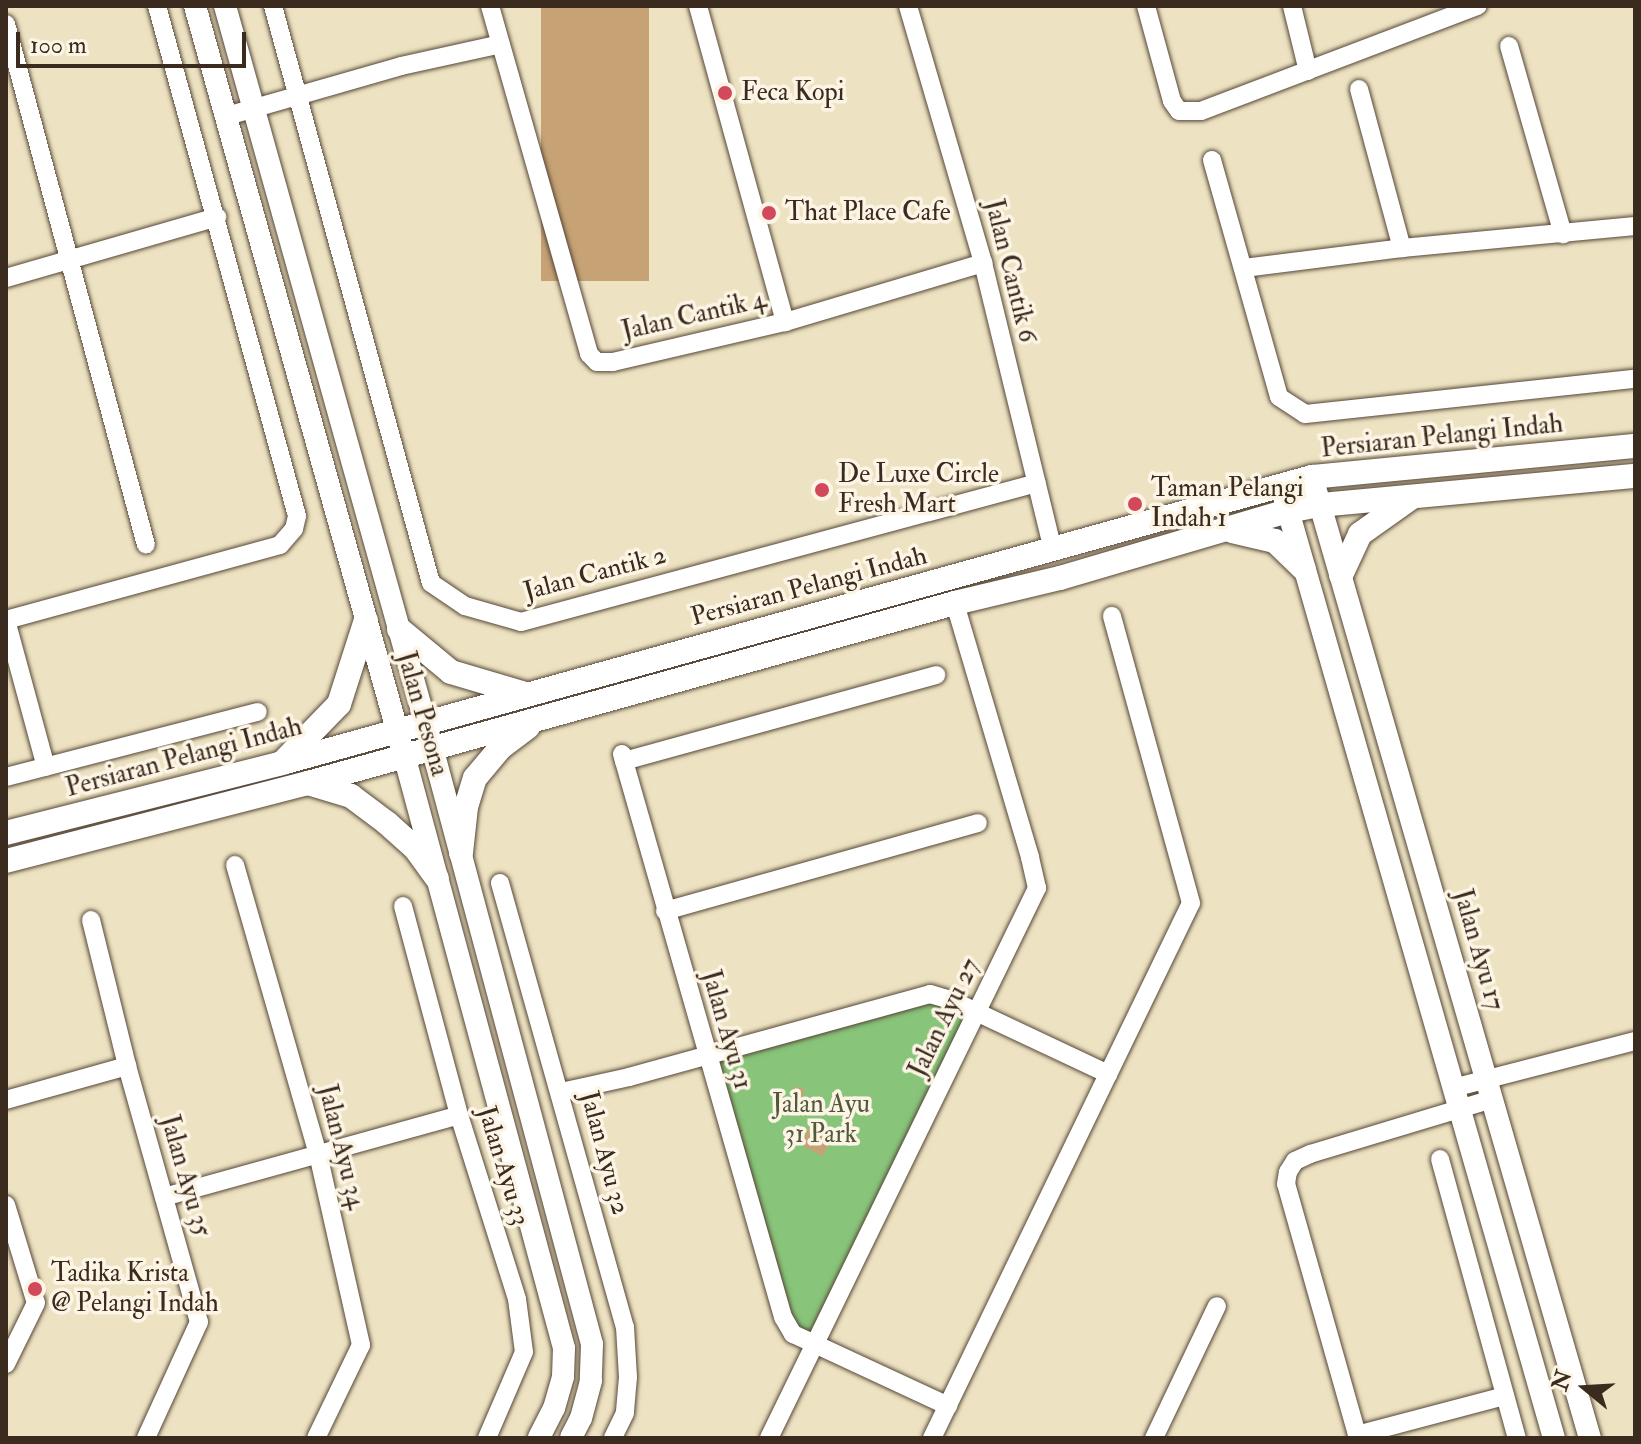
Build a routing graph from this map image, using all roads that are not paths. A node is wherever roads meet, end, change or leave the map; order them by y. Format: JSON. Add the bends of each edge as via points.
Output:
{"nodes":[{"id":1,"x":157,"y":6,"type":"edge"},
{"id":2,"x":195,"y":6,"type":"edge"},
{"id":3,"x":225,"y":6,"type":"edge"},
{"id":4,"x":273,"y":6,"type":"edge"},
{"id":5,"x":490,"y":6,"type":"edge"},
{"id":6,"x":698,"y":6,"type":"edge"},
{"id":7,"x":908,"y":6,"type":"edge"},
{"id":8,"x":1146,"y":6,"type":"edge"},
{"id":9,"x":1292,"y":6,"type":"edge"},
{"id":10,"x":1478,"y":6,"type":"edge"},
{"id":11,"x":1440,"y":13,"type":"edge"},
{"id":12,"x":6,"y":24,"type":"edge"},
{"id":13,"x":501,"y":44,"type":"junction"},
{"id":14,"x":1509,"y":46,"type":"dead end"},
{"id":15,"x":1308,"y":71,"type":"junction"},
{"id":16,"x":1359,"y":89,"type":"dead end"},
{"id":17,"x":298,"y":93,"type":"junction"},
{"id":18,"x":255,"y":108,"type":"junction"},
{"id":19,"x":227,"y":116,"type":"junction"},
{"id":20,"x":1212,"y":160,"type":"dead end"},
{"id":21,"x":217,"y":217,"type":"junction"},
{"id":22,"x":1635,"y":226,"type":"edge"},
{"id":23,"x":1563,"y":234,"type":"junction"},
{"id":24,"x":1402,"y":248,"type":"junction"},
{"id":25,"x":69,"y":260,"type":"junction"},
{"id":26,"x":983,"y":263,"type":"junction"},
{"id":27,"x":1244,"y":268,"type":"junction"},
{"id":28,"x":6,"y":278,"type":"edge"},
{"id":29,"x":785,"y":322,"type":"junction"},
{"id":30,"x":1635,"y":379,"type":"edge"},
{"id":31,"x":1635,"y":446,"type":"edge"},
{"id":32,"x":1635,"y":476,"type":"edge"},
{"id":33,"x":1312,"y":477,"type":"junction"},
{"id":34,"x":1037,"y":483,"type":"junction"},
{"id":35,"x":1280,"y":485,"type":"junction"},
{"id":36,"x":1412,"y":497,"type":"junction"},
{"id":37,"x":1320,"y":505,"type":"junction"},
{"id":38,"x":1288,"y":511,"type":"junction"},
{"id":39,"x":1227,"y":530,"type":"junction"},
{"id":40,"x":146,"y":545,"type":"dead end"},
{"id":41,"x":1053,"y":551,"type":"junction"},
{"id":42,"x":1304,"y":569,"type":"junction"},
{"id":43,"x":1077,"y":572,"type":"junction"},
{"id":44,"x":1341,"y":575,"type":"junction"},
{"id":45,"x":955,"y":603,"type":"junction"},
{"id":46,"x":1112,"y":616,"type":"dead end"},
{"id":47,"x":6,"y":620,"type":"edge"},
{"id":48,"x":366,"y":620,"type":"junction"},
{"id":49,"x":399,"y":629,"type":"junction"},
{"id":50,"x":936,"y":675,"type":"dead end"},
{"id":51,"x":522,"y":693,"type":"junction"},
{"id":52,"x":258,"y":712,"type":"dead end"},
{"id":53,"x":536,"y":720,"type":"junction"},
{"id":54,"x":424,"y":721,"type":"junction"},
{"id":55,"x":396,"y":729,"type":"junction"},
{"id":56,"x":432,"y":747,"type":"junction"},
{"id":57,"x":404,"y":755,"type":"junction"},
{"id":58,"x":282,"y":763,"type":"junction"},
{"id":59,"x":46,"y":767,"type":"junction"},
{"id":60,"x":6,"y":777,"type":"edge"},
{"id":61,"x":308,"y":783,"type":"junction"},
{"id":62,"x":978,"y":823,"type":"dead end"},
{"id":63,"x":6,"y":833,"type":"edge"},
{"id":64,"x":461,"y":853,"type":"junction"},
{"id":65,"x":6,"y":861,"type":"edge"},
{"id":66,"x":235,"y":865,"type":"dead end"},
{"id":67,"x":437,"y":878,"type":"junction"},
{"id":68,"x":500,"y":883,"type":"dead end"},
{"id":69,"x":403,"y":906,"type":"dead end"},
{"id":70,"x":665,"y":911,"type":"junction"},
{"id":71,"x":91,"y":920,"type":"dead end"},
{"id":72,"x":977,"y":1013,"type":"junction"},
{"id":73,"x":1635,"y":1041,"type":"edge"},
{"id":74,"x":705,"y":1055,"type":"junction"},
{"id":75,"x":127,"y":1066,"type":"junction"},
{"id":76,"x":1108,"y":1074,"type":"junction"},
{"id":77,"x":1453,"y":1088,"type":"junction"},
{"id":78,"x":1489,"y":1089,"type":"junction"},
{"id":79,"x":561,"y":1092,"type":"junction"},
{"id":80,"x":6,"y":1100,"type":"edge"},
{"id":81,"x":1460,"y":1110,"type":"junction"},
{"id":82,"x":459,"y":1115,"type":"junction"},
{"id":83,"x":318,"y":1154,"type":"junction"},
{"id":84,"x":1440,"y":1159,"type":"dead end"},
{"id":85,"x":164,"y":1197,"type":"junction"},
{"id":86,"x":6,"y":1205,"type":"edge"},
{"id":87,"x":1217,"y":1306,"type":"dead end"},
{"id":88,"x":813,"y":1343,"type":"junction"},
{"id":89,"x":6,"y":1364,"type":"edge"},
{"id":90,"x":1505,"y":1396,"type":"junction"},
{"id":91,"x":948,"y":1406,"type":"junction"},
{"id":92,"x":1357,"y":1437,"type":"edge"},
{"id":93,"x":146,"y":1438,"type":"edge"},
{"id":94,"x":316,"y":1438,"type":"edge"},
{"id":95,"x":487,"y":1438,"type":"edge"},
{"id":96,"x":539,"y":1438,"type":"edge"},
{"id":97,"x":571,"y":1438,"type":"edge"},
{"id":98,"x":613,"y":1438,"type":"edge"},
{"id":99,"x":769,"y":1438,"type":"edge"},
{"id":100,"x":932,"y":1438,"type":"edge"},
{"id":101,"x":1154,"y":1438,"type":"edge"},
{"id":102,"x":1517,"y":1438,"type":"edge"},
{"id":103,"x":1554,"y":1438,"type":"edge"},
{"id":104,"x":1590,"y":1438,"type":"edge"}],
"edges":[{"from":1,"to":21,"type":"street"},
{"from":2,"to":19,"type":"street","name":"Jalan Pesona"},
{"from":3,"to":18,"type":"street","name":"Jalan Pesona"},
{"from":4,"to":17,"type":"street","name":"Jalan Cantik 2"},
{"from":5,"to":13,"type":"street"},
{"from":6,"to":29,"type":"street"},
{"from":7,"to":26,"type":"street","name":"Jalan Cantik 6"},
{"from":8,"to":15,"type":"street","via":[[1179,111],[1201,111]]},
{"from":9,"to":15,"type":"street"},
{"from":10,"to":11,"type":"street"},
{"from":11,"to":15,"type":"street"},
{"from":12,"to":25,"type":"street"},
{"from":13,"to":17,"type":"street"},
{"from":13,"to":29,"type":"street","name":"Jalan Cantik 4","via":[[589,354],[597,362]]},
{"from":14,"to":23,"type":"street"},
{"from":16,"to":24,"type":"street"},
{"from":17,"to":18,"type":"street"},
{"from":17,"to":34,"type":"street","name":"Jalan Cantik 2","via":[[431,583],[465,606],[521,622]]},
{"from":18,"to":19,"type":"street"},
{"from":18,"to":49,"type":"street","name":"Jalan Pesona"},
{"from":19,"to":48,"type":"street","name":"Jalan Pesona"},
{"from":20,"to":27,"type":"street"},
{"from":21,"to":25,"type":"street"},
{"from":21,"to":47,"type":"street","via":[[297,516],[294,529],[280,545]]},
{"from":22,"to":23,"type":"street"},
{"from":23,"to":24,"type":"street"},
{"from":24,"to":27,"type":"street"},
{"from":25,"to":28,"type":"street"},
{"from":25,"to":40,"type":"street"},
{"from":26,"to":29,"type":"street","name":"Jalan Cantik 4"},
{"from":26,"to":34,"type":"street","name":"Jalan Cantik 6"},
{"from":27,"to":30,"type":"street","via":[[1279,397],[1305,414]]},
{"from":31,"to":33,"type":"main road","name":"Persiaran Pelangi Indah"},
{"from":32,"to":36,"type":"main road","name":"Persiaran Pelangi Indah"},
{"from":33,"to":35,"type":"main road","name":"Persiaran Pelangi Indah"},
{"from":33,"to":37,"type":"street","name":"Jalan Ayu 17"},
{"from":34,"to":41,"type":"street","name":"Jalan Cantik 6"},
{"from":35,"to":38,"type":"street"},
{"from":35,"to":41,"type":"main road","name":"Persiaran Pelangi Indah"},
{"from":36,"to":37,"type":"main road","name":"Persiaran Pelangi Indah"},
{"from":36,"to":44,"type":"main road","via":[[1360,534]]},
{"from":37,"to":38,"type":"main road","name":"Persiaran Pelangi Indah"},
{"from":37,"to":44,"type":"street","name":"Jalan Ayu 17"},
{"from":38,"to":39,"type":"main road","name":"Persiaran Pelangi Indah"},
{"from":38,"to":42,"type":"street"},
{"from":39,"to":42,"type":"main road","via":[[1275,541]]},
{"from":39,"to":43,"type":"main road","name":"Persiaran Pelangi Indah"},
{"from":41,"to":43,"type":"main road","via":[[1056,563]]},
{"from":41,"to":51,"type":"main road","name":"Persiaran Pelangi Indah"},
{"from":42,"to":77,"type":"street"},
{"from":43,"to":45,"type":"main road","name":"Persiaran Pelangi Indah"},
{"from":44,"to":78,"type":"street","name":"Jalan Ayu 17"},
{"from":45,"to":53,"type":"main road","name":"Persiaran Pelangi Indah"},
{"from":45,"to":72,"type":"street","name":"Jalan Ayu 27","via":[[1037,888]]},
{"from":46,"to":76,"type":"street","via":[[1191,903]]},
{"from":47,"to":59,"type":"street"},
{"from":48,"to":55,"type":"street","name":"Jalan Pesona"},
{"from":48,"to":58,"type":"main road","via":[[339,704]]},
{"from":49,"to":51,"type":"main road","via":[[451,672]]},
{"from":49,"to":54,"type":"street","name":"Jalan Pesona"},
{"from":50,"to":70,"type":"street","name":"Jalan Ayu 31","via":[[623,758]]},
{"from":51,"to":54,"type":"main road","name":"Persiaran Pelangi Indah"},
{"from":52,"to":59,"type":"street"},
{"from":53,"to":56,"type":"main road","name":"Persiaran Pelangi Indah"},
{"from":53,"to":64,"type":"main road","via":[[500,748],[475,778]]},
{"from":54,"to":55,"type":"main road","name":"Persiaran Pelangi Indah"},
{"from":54,"to":56,"type":"street","name":"Jalan Pesona"},
{"from":55,"to":57,"type":"street","name":"Jalan Pesona"},
{"from":55,"to":58,"type":"main road","name":"Persiaran Pelangi Indah"},
{"from":56,"to":57,"type":"main road","name":"Persiaran Pelangi Indah"},
{"from":56,"to":64,"type":"street","name":"Jalan Pesona"},
{"from":57,"to":61,"type":"main road","name":"Persiaran Pelangi Indah"},
{"from":57,"to":67,"type":"street","name":"Jalan Pesona"},
{"from":58,"to":63,"type":"main road","name":"Persiaran Pelangi Indah"},
{"from":59,"to":60,"type":"street"},
{"from":61,"to":65,"type":"main road","name":"Persiaran Pelangi Indah"},
{"from":61,"to":67,"type":"main road","via":[[351,796],[415,848]]},
{"from":62,"to":70,"type":"street"},
{"from":64,"to":97,"type":"street","name":"Jalan Pesona","via":[[592,1344],[591,1381]]},
{"from":66,"to":83,"type":"street","name":"Jalan Ayu 34"},
{"from":67,"to":96,"type":"street","name":"Jalan Pesona","via":[[564,1348],[563,1377]]},
{"from":68,"to":79,"type":"street","name":"Jalan Ayu 32"},
{"from":69,"to":82,"type":"street","name":"Jalan Ayu 33"},
{"from":70,"to":74,"type":"street","name":"Jalan Ayu 31"},
{"from":71,"to":75,"type":"street","name":"Jalan Ayu 35"},
{"from":72,"to":74,"type":"street","via":[[930,994]]},
{"from":72,"to":76,"type":"street"},
{"from":72,"to":88,"type":"street","name":"Jalan Ayu 27"},
{"from":73,"to":78,"type":"street"},
{"from":74,"to":79,"type":"street"},
{"from":74,"to":88,"type":"street","name":"Jalan Ayu 31","via":[[783,1317],[793,1334]]},
{"from":75,"to":80,"type":"street"},
{"from":75,"to":85,"type":"street","name":"Jalan Ayu 35"},
{"from":76,"to":91,"type":"street"},
{"from":77,"to":78,"type":"street"},
{"from":77,"to":81,"type":"street"},
{"from":78,"to":81,"type":"street"},
{"from":78,"to":104,"type":"street","name":"Jalan Ayu 17"},
{"from":79,"to":98,"type":"street","name":"Jalan Ayu 32","via":[[625,1327],[625,1413]]},
{"from":81,"to":92,"type":"street","via":[[1310,1154],[1295,1161],[1288,1172],[1286,1184]]},
{"from":81,"to":103,"type":"street"},
{"from":82,"to":83,"type":"street"},
{"from":82,"to":95,"type":"street","name":"Jalan Ayu 33","via":[[517,1299],[524,1352]]},
{"from":83,"to":85,"type":"street"},
{"from":83,"to":94,"type":"street","name":"Jalan Ayu 34","via":[[361,1345]]},
{"from":84,"to":90,"type":"street"},
{"from":85,"to":93,"type":"street","name":"Jalan Ayu 35","via":[[199,1322]]},
{"from":86,"to":89,"type":"street","via":[[36,1303]]},
{"from":87,"to":101,"type":"street"},
{"from":88,"to":91,"type":"street","name":"Jalan Ayu 31"},
{"from":88,"to":99,"type":"street","name":"Jalan Ayu 27"},
{"from":90,"to":92,"type":"street"},
{"from":90,"to":102,"type":"street"},
{"from":91,"to":100,"type":"street"}]}
